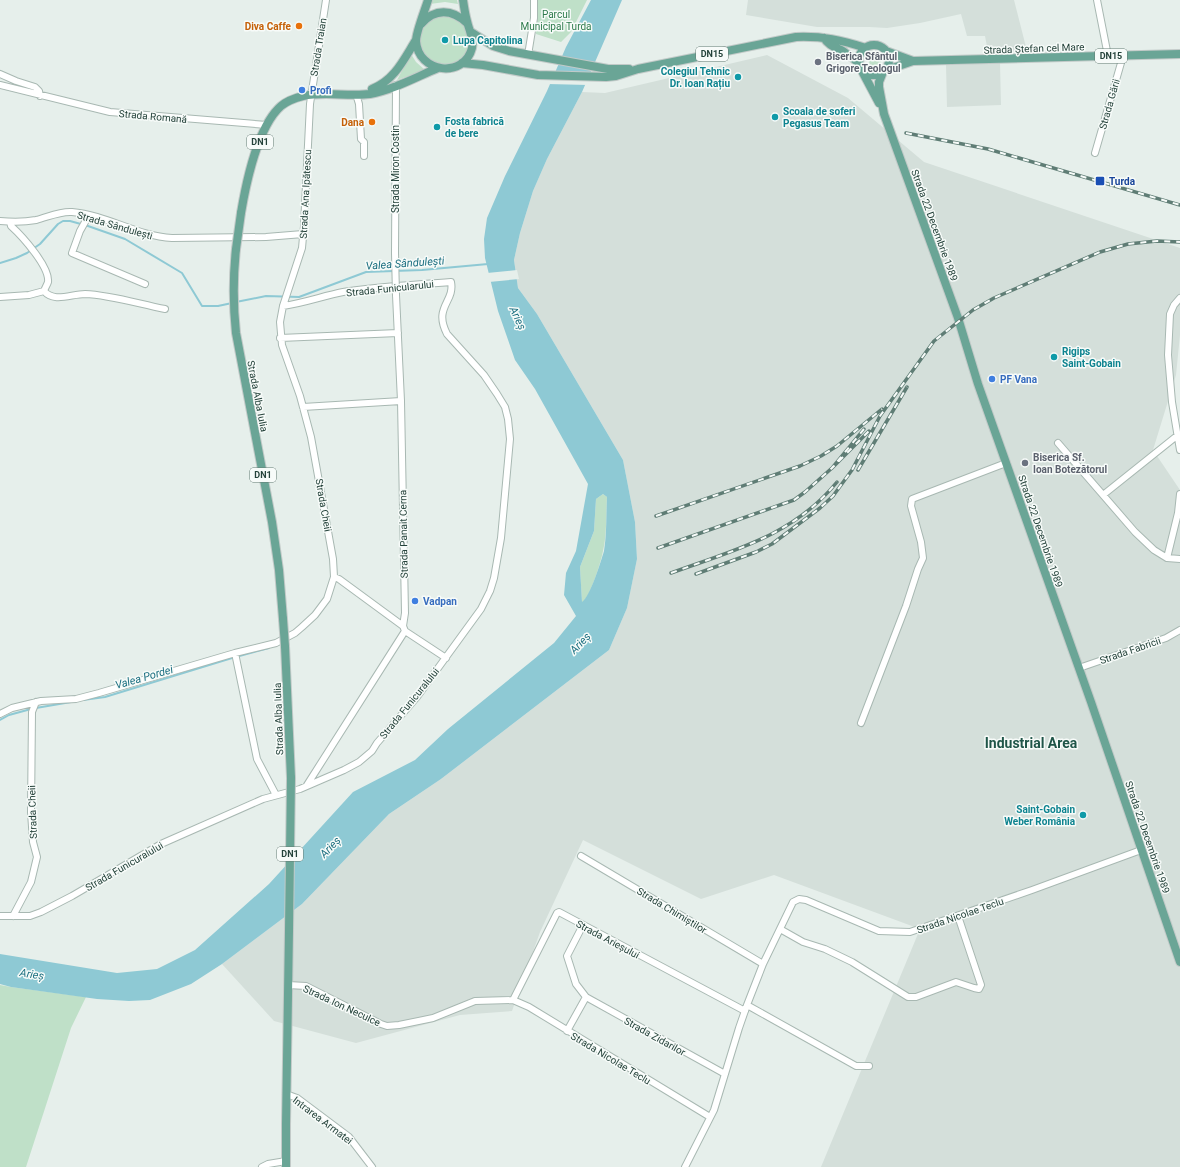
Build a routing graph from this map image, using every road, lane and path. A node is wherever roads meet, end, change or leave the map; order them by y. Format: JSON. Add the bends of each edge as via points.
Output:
{"nodes":[{"id":1,"x":326,"y":0,"type":"edge"},
{"id":2,"x":428,"y":0,"type":"edge"},
{"id":3,"x":463,"y":0,"type":"edge"},
{"id":4,"x":534,"y":0,"type":"edge"},
{"id":5,"x":1097,"y":0,"type":"edge"},
{"id":6,"x":467,"y":23,"type":"junction"},
{"id":7,"x":420,"y":26,"type":"junction"},
{"id":8,"x":472,"y":32,"type":"junction"},
{"id":9,"x":824,"y":38,"type":"junction"},
{"id":10,"x":416,"y":40,"type":"junction"},
{"id":11,"x":866,"y":48,"type":"junction"},
{"id":12,"x":886,"y":51,"type":"junction"},
{"id":13,"x":1180,"y":54,"type":"edge"},
{"id":14,"x":528,"y":55,"type":"junction"},
{"id":15,"x":1108,"y":56,"type":"junction"},
{"id":16,"x":1123,"y":56,"type":"junction"},
{"id":17,"x":913,"y":61,"type":"junction"},
{"id":18,"x":462,"y":63,"type":"junction"},
{"id":19,"x":860,"y":65,"type":"junction"},
{"id":20,"x":438,"y":68,"type":"junction"},
{"id":21,"x":883,"y":72,"type":"junction"},
{"id":22,"x":607,"y":73,"type":"junction"},
{"id":23,"x":0,"y":74,"type":"edge"},
{"id":24,"x":0,"y":85,"type":"edge"},
{"id":25,"x":396,"y":85,"type":"junction"},
{"id":26,"x":358,"y":94,"type":"junction"},
{"id":27,"x":311,"y":95,"type":"junction"},
{"id":28,"x":40,"y":96,"type":"junction"},
{"id":29,"x":882,"y":108,"type":"junction"},
{"id":30,"x":267,"y":125,"type":"junction"},
{"id":31,"x":1095,"y":153,"type":"dead end"},
{"id":32,"x":364,"y":156,"type":"dead end"},
{"id":33,"x":89,"y":215,"type":"junction"},
{"id":34,"x":0,"y":221,"type":"edge"},
{"id":35,"x":10,"y":222,"type":"junction"},
{"id":36,"x":303,"y":234,"type":"junction"},
{"id":37,"x":395,"y":253,"type":"joint"},
{"id":38,"x":451,"y":282,"type":"joint"},
{"id":39,"x":146,"y":284,"type":"dead end"},
{"id":40,"x":44,"y":290,"type":"junction"},
{"id":41,"x":289,"y":291,"type":"joint"},
{"id":42,"x":0,"y":297,"type":"edge"},
{"id":43,"x":1180,"y":298,"type":"edge"},
{"id":44,"x":284,"y":303,"type":"junction"},
{"id":45,"x":165,"y":309,"type":"dead end"},
{"id":46,"x":398,"y":333,"type":"junction"},
{"id":47,"x":280,"y":338,"type":"junction"},
{"id":48,"x":401,"y":401,"type":"junction"},
{"id":49,"x":303,"y":407,"type":"junction"},
{"id":50,"x":1178,"y":435,"type":"junction"},
{"id":51,"x":1058,"y":443,"type":"dead end"},
{"id":52,"x":1180,"y":450,"type":"edge"},
{"id":53,"x":1006,"y":463,"type":"junction"},
{"id":54,"x":1180,"y":494,"type":"edge"},
{"id":55,"x":1104,"y":495,"type":"junction"},
{"id":56,"x":1167,"y":558,"type":"junction"},
{"id":57,"x":1180,"y":558,"type":"edge"},
{"id":58,"x":334,"y":577,"type":"junction"},
{"id":59,"x":404,"y":628,"type":"junction"},
{"id":60,"x":1180,"y":630,"type":"edge"},
{"id":61,"x":236,"y":653,"type":"junction"},
{"id":62,"x":446,"y":658,"type":"junction"},
{"id":63,"x":1079,"y":668,"type":"junction"},
{"id":64,"x":36,"y":702,"type":"junction"},
{"id":65,"x":0,"y":714,"type":"edge"},
{"id":66,"x":861,"y":723,"type":"dead end"},
{"id":67,"x":307,"y":785,"type":"junction"},
{"id":68,"x":276,"y":795,"type":"junction"},
{"id":69,"x":1141,"y":850,"type":"junction"},
{"id":70,"x":581,"y":856,"type":"dead end"},
{"id":71,"x":0,"y":916,"type":"edge"},
{"id":72,"x":13,"y":916,"type":"junction"},
{"id":73,"x":958,"y":916,"type":"junction"},
{"id":74,"x":583,"y":925,"type":"junction"},
{"id":75,"x":780,"y":929,"type":"junction"},
{"id":76,"x":1180,"y":962,"type":"edge"},
{"id":77,"x":763,"y":964,"type":"junction"},
{"id":78,"x":288,"y":985,"type":"junction"},
{"id":79,"x":586,"y":997,"type":"junction"},
{"id":80,"x":513,"y":1000,"type":"junction"},
{"id":81,"x":747,"y":1005,"type":"junction"},
{"id":82,"x":745,"y":1011,"type":"junction"},
{"id":83,"x":567,"y":1031,"type":"junction"},
{"id":84,"x":869,"y":1066,"type":"dead end"},
{"id":85,"x":725,"y":1074,"type":"junction"},
{"id":86,"x":286,"y":1094,"type":"junction"},
{"id":87,"x":710,"y":1117,"type":"junction"},
{"id":88,"x":286,"y":1164,"type":"edge"},
{"id":89,"x":262,"y":1167,"type":"edge"},
{"id":90,"x":372,"y":1167,"type":"edge"},
{"id":91,"x":685,"y":1167,"type":"edge"}],
"edges":[{"from":1,"to":27,"type":"street","name":"Strada Traian"},
{"from":2,"to":7,"type":"main road","number":"DN1"},
{"from":3,"to":6,"type":"main road"},
{"from":4,"to":14,"type":"street"},
{"from":5,"to":15,"type":"street"},
{"from":6,"to":7,"type":"main road","via":[[452,13],[443,12],[434,14]]},
{"from":6,"to":8,"type":"main road"},
{"from":7,"to":10,"type":"main road","number":"DN1"},
{"from":8,"to":14,"type":"main road","name":"Strada Ștefan cel Mare","number":"DN15","via":[[493,46]]},
{"from":8,"to":18,"type":"main road","via":[[472,49]]},
{"from":9,"to":11,"type":"main road","name":"Strada Ștefan cel Mare","number":"DN15","via":[[835,38]]},
{"from":9,"to":19,"type":"main road","name":"Strada Ștefan cel Mare","number":"DN15","via":[[827,43]]},
{"from":9,"to":22,"type":"main road","name":"Strada Ștefan cel Mare","number":"DN15","via":[[810,36],[781,39],[638,69]]},
{"from":10,"to":20,"type":"main road","via":[[422,58]]},
{"from":10,"to":26,"type":"main road","number":"DN1","via":[[391,78],[379,87]]},
{"from":11,"to":12,"type":"main road","name":"Strada Ștefan cel Mare","number":"DN15","via":[[880,47]]},
{"from":11,"to":19,"type":"main road","via":[[861,53]]},
{"from":12,"to":17,"type":"main road","name":"Strada Ștefan cel Mare","number":"DN15"},
{"from":12,"to":21,"type":"main road","via":[[889,60]]},
{"from":13,"to":16,"type":"main road","name":"Strada Ștefan cel Mare","number":"DN15"},
{"from":14,"to":22,"type":"main road","name":"Strada Ștefan cel Mare","number":"DN15"},
{"from":15,"to":16,"type":"main road","name":"Strada Ștefan cel Mare","number":"DN15"},
{"from":15,"to":17,"type":"main road","name":"Strada Ștefan cel Mare","number":"DN15"},
{"from":16,"to":31,"type":"street","name":"Strada Gării"},
{"from":17,"to":21,"type":"main road","name":"Strada Ștefan cel Mare","number":"DN15"},
{"from":18,"to":20,"type":"main road","number":"DN1","via":[[446,69]]},
{"from":18,"to":22,"type":"main road","name":"Strada Ștefan cel Mare","number":"DN15","via":[[538,75]]},
{"from":19,"to":21,"type":"main road","name":"Strada Ștefan cel Mare","number":"DN15","via":[[868,74]]},
{"from":19,"to":29,"type":"main road","name":"Strada 22 Decembrie 1989"},
{"from":20,"to":25,"type":"main road","number":"DN1"},
{"from":21,"to":29,"type":"main road","name":"Strada 22 Decembrie 1989","via":[[879,82]]},
{"from":23,"to":28,"type":"street","name":"Strada Romană","via":[[35,87]]},
{"from":24,"to":28,"type":"street","name":"Strada Romană"},
{"from":25,"to":26,"type":"main road","number":"DN1","via":[[373,93]]},
{"from":25,"to":37,"type":"street","name":"Strada Miron Costin"},
{"from":26,"to":27,"type":"main road","name":"Strada Alba Iulia","number":"DN1"},
{"from":26,"to":32,"type":"street"},
{"from":27,"to":30,"type":"main road","name":"Strada Alba Iulia","number":"DN1","via":[[293,99],[281,106]]},
{"from":27,"to":36,"type":"street","name":"Strada Ana Ipătescu"},
{"from":28,"to":30,"type":"street","name":"Strada Romană","via":[[110,112]]},
{"from":29,"to":53,"type":"main road","name":"Strada 22 Decembrie 1989","via":[[958,318]]},
{"from":30,"to":78,"type":"main road","name":"Strada Alba Iulia","number":"DN1","bridge":true,"via":[[251,167],[241,213],[233,306],[272,522],[283,619],[290,778]]},
{"from":33,"to":35,"type":"street","name":"Strada Sândulești","via":[[63,212],[36,220]]},
{"from":33,"to":36,"type":"street","name":"Strada Sândulești","via":[[158,237],[266,237]]},
{"from":33,"to":39,"type":"street","via":[[80,231],[73,254]]},
{"from":34,"to":35,"type":"street","name":"Strada Sândulești"},
{"from":35,"to":40,"type":"street","via":[[45,268],[48,281]]},
{"from":36,"to":41,"type":"street","name":"Strada Ana Ipătescu","via":[[299,259]]},
{"from":37,"to":46,"type":"street","name":"Strada Panait Cerna","bridge":true},
{"from":38,"to":44,"type":"street","name":"Strada Funicularului","via":[[372,288],[297,304]]},
{"from":38,"to":62,"type":"street","name":"Strada Funicuralului","via":[[443,309],[444,327],[447,334],[484,375],[505,407],[510,439],[501,538],[494,578],[481,609]]},
{"from":40,"to":42,"type":"street","via":[[30,295]]},
{"from":40,"to":45,"type":"street","via":[[53,297],[99,295]]},
{"from":41,"to":44,"type":"street","name":"Strada Cheii"},
{"from":43,"to":50,"type":"street","via":[[1170,314],[1168,355]]},
{"from":44,"to":47,"type":"street","name":"Strada Cheii"},
{"from":46,"to":47,"type":"street"},
{"from":46,"to":48,"type":"street","name":"Strada Panait Cerna"},
{"from":47,"to":49,"type":"street","name":"Strada Cheii"},
{"from":48,"to":49,"type":"street"},
{"from":48,"to":59,"type":"street","name":"Strada Panait Cerna"},
{"from":49,"to":58,"type":"street","name":"Strada Cheii","via":[[316,459]]},
{"from":50,"to":52,"type":"street"},
{"from":50,"to":55,"type":"street"},
{"from":51,"to":55,"type":"street"},
{"from":53,"to":63,"type":"main road","name":"Strada 22 Decembrie 1989"},
{"from":53,"to":66,"type":"street","via":[[912,499],[911,506],[923,558]]},
{"from":54,"to":56,"type":"street"},
{"from":55,"to":56,"type":"street","via":[[1135,532]]},
{"from":56,"to":57,"type":"street"},
{"from":58,"to":59,"type":"street"},
{"from":58,"to":61,"type":"street","name":"Strada Cheii","via":[[327,599],[315,615],[295,633],[276,642]]},
{"from":59,"to":62,"type":"street"},
{"from":59,"to":67,"type":"street","name":"Strada Panait Cerna"},
{"from":60,"to":63,"type":"street","name":"Strada Fabricii","via":[[1166,638]]},
{"from":61,"to":64,"type":"street","name":"Strada Cheii","via":[[92,695]]},
{"from":61,"to":68,"type":"street","via":[[257,759]]},
{"from":62,"to":67,"type":"street","name":"Strada Funicuralului","via":[[417,697],[359,762]]},
{"from":63,"to":69,"type":"main road","name":"Strada 22 Decembrie 1989"},
{"from":64,"to":65,"type":"street","name":"Strada Cheii"},
{"from":64,"to":72,"type":"street","name":"Strada Cheii","via":[[32,712],[31,812],[37,857],[31,882]]},
{"from":67,"to":68,"type":"street","name":"Strada Funicuralului"},
{"from":68,"to":72,"type":"street","name":"Strada Funicuralului","via":[[161,844],[41,912],[30,916]]},
{"from":69,"to":73,"type":"street","name":"Strada Nicolae Teclu"},
{"from":69,"to":76,"type":"main road","name":"Strada 22 Decembrie 1989"},
{"from":70,"to":77,"type":"street","name":"Strada Chimiștilor"},
{"from":71,"to":72,"type":"street","name":"Strada Funicuralului"},
{"from":73,"to":75,"type":"street","name":"Strada Nicolae Teclu","via":[[910,932],[883,932],[799,899],[793,902]]},
{"from":73,"to":75,"type":"street","via":[[981,985],[979,989],[956,982],[916,997],[908,997],[852,962],[803,942]]},
{"from":74,"to":79,"type":"street","name":"Strada Zidarilor","via":[[567,956],[576,984]]},
{"from":74,"to":80,"type":"street","name":"Strada Arieșului","via":[[557,913]]},
{"from":74,"to":82,"type":"street","name":"Strada Arieșului"},
{"from":75,"to":77,"type":"street","name":"Strada Nicolae Teclu"},
{"from":77,"to":81,"type":"street","name":"Strada Nicolae Teclu"},
{"from":78,"to":80,"type":"street","name":"Strada Ion Neculce","via":[[306,986],[388,1026],[433,1018],[475,1001]]},
{"from":78,"to":86,"type":"main road","number":"DN1"},
{"from":79,"to":83,"type":"street"},
{"from":79,"to":85,"type":"street","name":"Strada Zidarilor"},
{"from":80,"to":83,"type":"street","name":"Strada Nicolae Teclu"},
{"from":81,"to":82,"type":"street","name":"Strada Nicolae Teclu"},
{"from":81,"to":84,"type":"street","via":[[856,1066]]},
{"from":82,"to":85,"type":"street","name":"Strada Nicolae Teclu"},
{"from":83,"to":87,"type":"street","name":"Strada Nicolae Teclu"},
{"from":85,"to":87,"type":"street","name":"Strada Nicolae Teclu"},
{"from":86,"to":88,"type":"main road","number":"DN1"},
{"from":86,"to":90,"type":"street","name":"Intrarea Armatei","via":[[297,1098],[349,1138]]},
{"from":87,"to":91,"type":"street","name":"Strada Nicolae Teclu"},
{"from":88,"to":89,"type":"street","via":[[268,1164]]}]}
